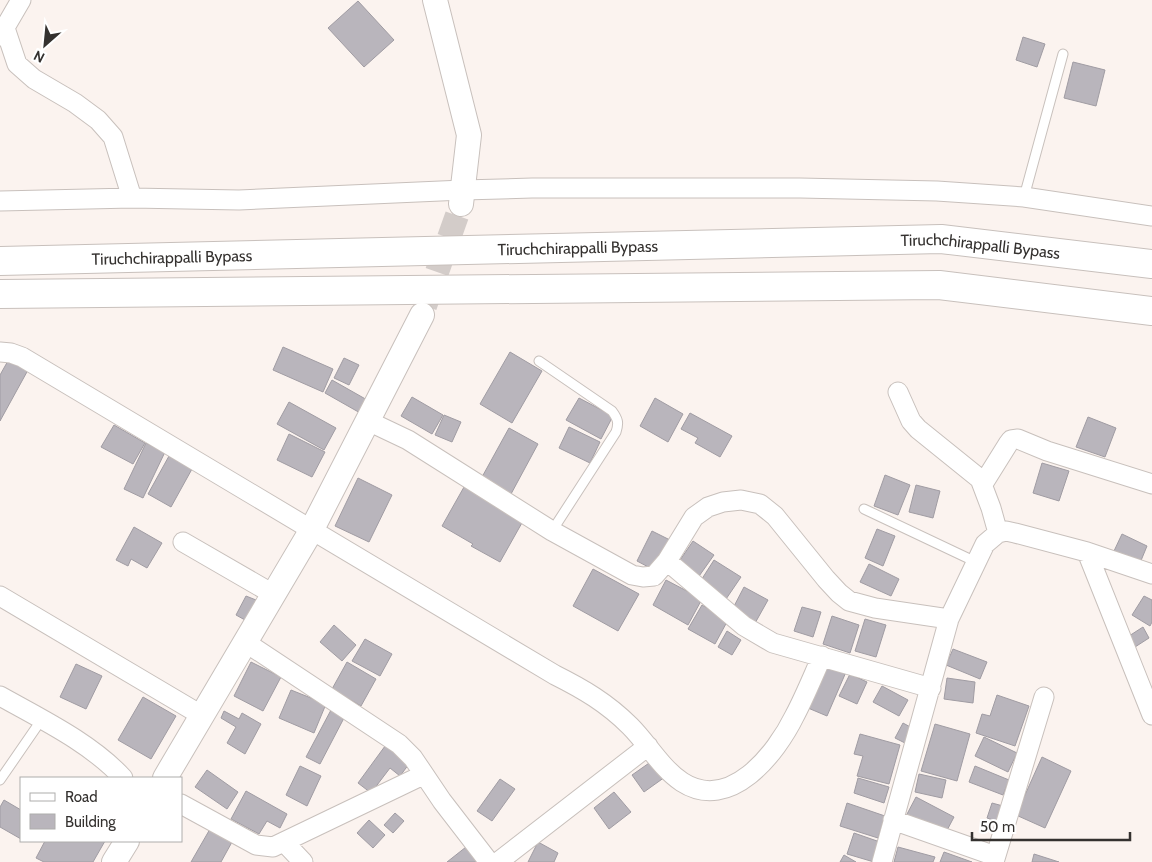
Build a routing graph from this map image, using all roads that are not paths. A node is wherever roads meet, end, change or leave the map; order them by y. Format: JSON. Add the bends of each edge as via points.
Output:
{"nodes":[{"id":1,"x":21,"y":0,"type":"edge"},
{"id":2,"x":435,"y":0,"type":"edge"},
{"id":3,"x":2,"y":32,"type":"edge"},
{"id":4,"x":1063,"y":54,"type":"dead end"},
{"id":5,"x":462,"y":197,"type":"junction"},
{"id":6,"x":1024,"y":197,"type":"junction"},
{"id":7,"x":132,"y":198,"type":"junction"},
{"id":8,"x":0,"y":201,"type":"edge"},
{"id":9,"x":1152,"y":216,"type":"edge"},
{"id":10,"x":0,"y":260,"type":"edge"},
{"id":11,"x":1152,"y":264,"type":"edge"},
{"id":12,"x":0,"y":294,"type":"edge"},
{"id":13,"x":1152,"y":311,"type":"edge"},
{"id":14,"x":422,"y":315,"type":"tunnel mouth"},
{"id":15,"x":0,"y":352,"type":"edge"},
{"id":16,"x":539,"y":361,"type":"dead end"},
{"id":17,"x":898,"y":392,"type":"dead end"},
{"id":18,"x":368,"y":422,"type":"junction"},
{"id":19,"x":983,"y":484,"type":"junction"},
{"id":20,"x":1152,"y":484,"type":"edge"},
{"id":21,"x":864,"y":508,"type":"dead end"},
{"id":22,"x":311,"y":531,"type":"junction"},
{"id":23,"x":552,"y":531,"type":"junction"},
{"id":24,"x":998,"y":532,"type":"junction"},
{"id":25,"x":183,"y":542,"type":"dead end"},
{"id":26,"x":1086,"y":552,"type":"junction"},
{"id":27,"x":667,"y":561,"type":"junction"},
{"id":28,"x":976,"y":562,"type":"junction"},
{"id":29,"x":1152,"y":574,"type":"edge"},
{"id":30,"x":273,"y":594,"type":"junction"},
{"id":31,"x":0,"y":596,"type":"edge"},
{"id":32,"x":949,"y":619,"type":"junction"},
{"id":33,"x":245,"y":642,"type":"junction"},
{"id":34,"x":822,"y":656,"type":"junction"},
{"id":35,"x":931,"y":688,"type":"junction"},
{"id":36,"x":0,"y":696,"type":"edge"},
{"id":37,"x":1044,"y":697,"type":"dead end"},
{"id":38,"x":201,"y":715,"type":"junction"},
{"id":39,"x":1152,"y":715,"type":"edge"},
{"id":40,"x":42,"y":719,"type":"junction"},
{"id":41,"x":648,"y":746,"type":"junction"},
{"id":42,"x":424,"y":775,"type":"junction"},
{"id":43,"x":122,"y":777,"type":"edge"},
{"id":44,"x":166,"y":777,"type":"edge"},
{"id":45,"x":0,"y":780,"type":"edge"},
{"id":46,"x":182,"y":805,"type":"edge"},
{"id":47,"x":893,"y":820,"type":"junction"},
{"id":48,"x":126,"y":842,"type":"edge"},
{"id":49,"x":284,"y":842,"type":"junction"},
{"id":50,"x":995,"y":859,"type":"edge"},
{"id":51,"x":114,"y":862,"type":"edge"},
{"id":52,"x":303,"y":862,"type":"edge"},
{"id":53,"x":489,"y":862,"type":"edge"},
{"id":54,"x":498,"y":862,"type":"edge"},
{"id":55,"x":882,"y":862,"type":"edge"}],
"edges":[{"from":1,"to":3,"type":"street"},
{"from":2,"to":5,"type":"street","via":[[469,135]]},
{"from":3,"to":7,"type":"street","via":[[18,64],[34,79],[98,120],[113,137]]},
{"from":4,"to":6,"type":"lane"},
{"from":5,"to":6,"type":"street","via":[[615,187],[937,190]]},
{"from":5,"to":7,"type":"street"},
{"from":6,"to":9,"type":"street"},
{"from":7,"to":8,"type":"street"},
{"from":10,"to":11,"type":"highway","name":"Tiruchchirappalli Bypass","via":[[942,239]]},
{"from":12,"to":13,"type":"highway","via":[[939,285]]},
{"from":14,"to":18,"type":"street"},
{"from":15,"to":22,"type":"street","via":[[22,357]]},
{"from":16,"to":23,"type":"lane","via":[[612,411],[618,423],[616,432]]},
{"from":17,"to":19,"type":"street","via":[[918,429]]},
{"from":18,"to":22,"type":"street"},
{"from":18,"to":23,"type":"street","via":[[408,440]]},
{"from":19,"to":20,"type":"street","via":[[1011,440],[1018,439]]},
{"from":19,"to":24,"type":"street"},
{"from":21,"to":28,"type":"lane"},
{"from":22,"to":30,"type":"street"},
{"from":22,"to":41,"type":"street","via":[[555,675],[586,690],[630,726]]},
{"from":23,"to":27,"type":"street","via":[[632,575],[654,576]]},
{"from":24,"to":26,"type":"street","via":[[1006,531]]},
{"from":24,"to":28,"type":"street","via":[[986,544]]},
{"from":25,"to":30,"type":"street"},
{"from":26,"to":29,"type":"street"},
{"from":26,"to":39,"type":"street"},
{"from":27,"to":32,"type":"street","via":[[694,517],[708,507],[741,500],[760,504],[775,516],[838,593],[849,601]]},
{"from":27,"to":34,"type":"street","via":[[744,626],[773,643]]},
{"from":28,"to":32,"type":"street"},
{"from":30,"to":33,"type":"street"},
{"from":31,"to":38,"type":"street"},
{"from":32,"to":35,"type":"street"},
{"from":33,"to":38,"type":"street"},
{"from":33,"to":42,"type":"street","via":[[399,744]]},
{"from":34,"to":35,"type":"street"},
{"from":34,"to":41,"type":"street","via":[[795,717],[755,770],[732,787],[709,791],[692,788],[666,768]]},
{"from":35,"to":47,"type":"street"},
{"from":36,"to":40,"type":"street"},
{"from":37,"to":50,"type":"street"},
{"from":38,"to":44,"type":"street"},
{"from":40,"to":43,"type":"street","via":[[100,756]]},
{"from":40,"to":45,"type":"lane"},
{"from":41,"to":54,"type":"street"},
{"from":42,"to":49,"type":"street"},
{"from":42,"to":53,"type":"street"},
{"from":46,"to":49,"type":"street","via":[[256,845],[273,847]]},
{"from":47,"to":50,"type":"street"},
{"from":47,"to":55,"type":"street"},
{"from":48,"to":51,"type":"street"},
{"from":49,"to":52,"type":"street"}]}
